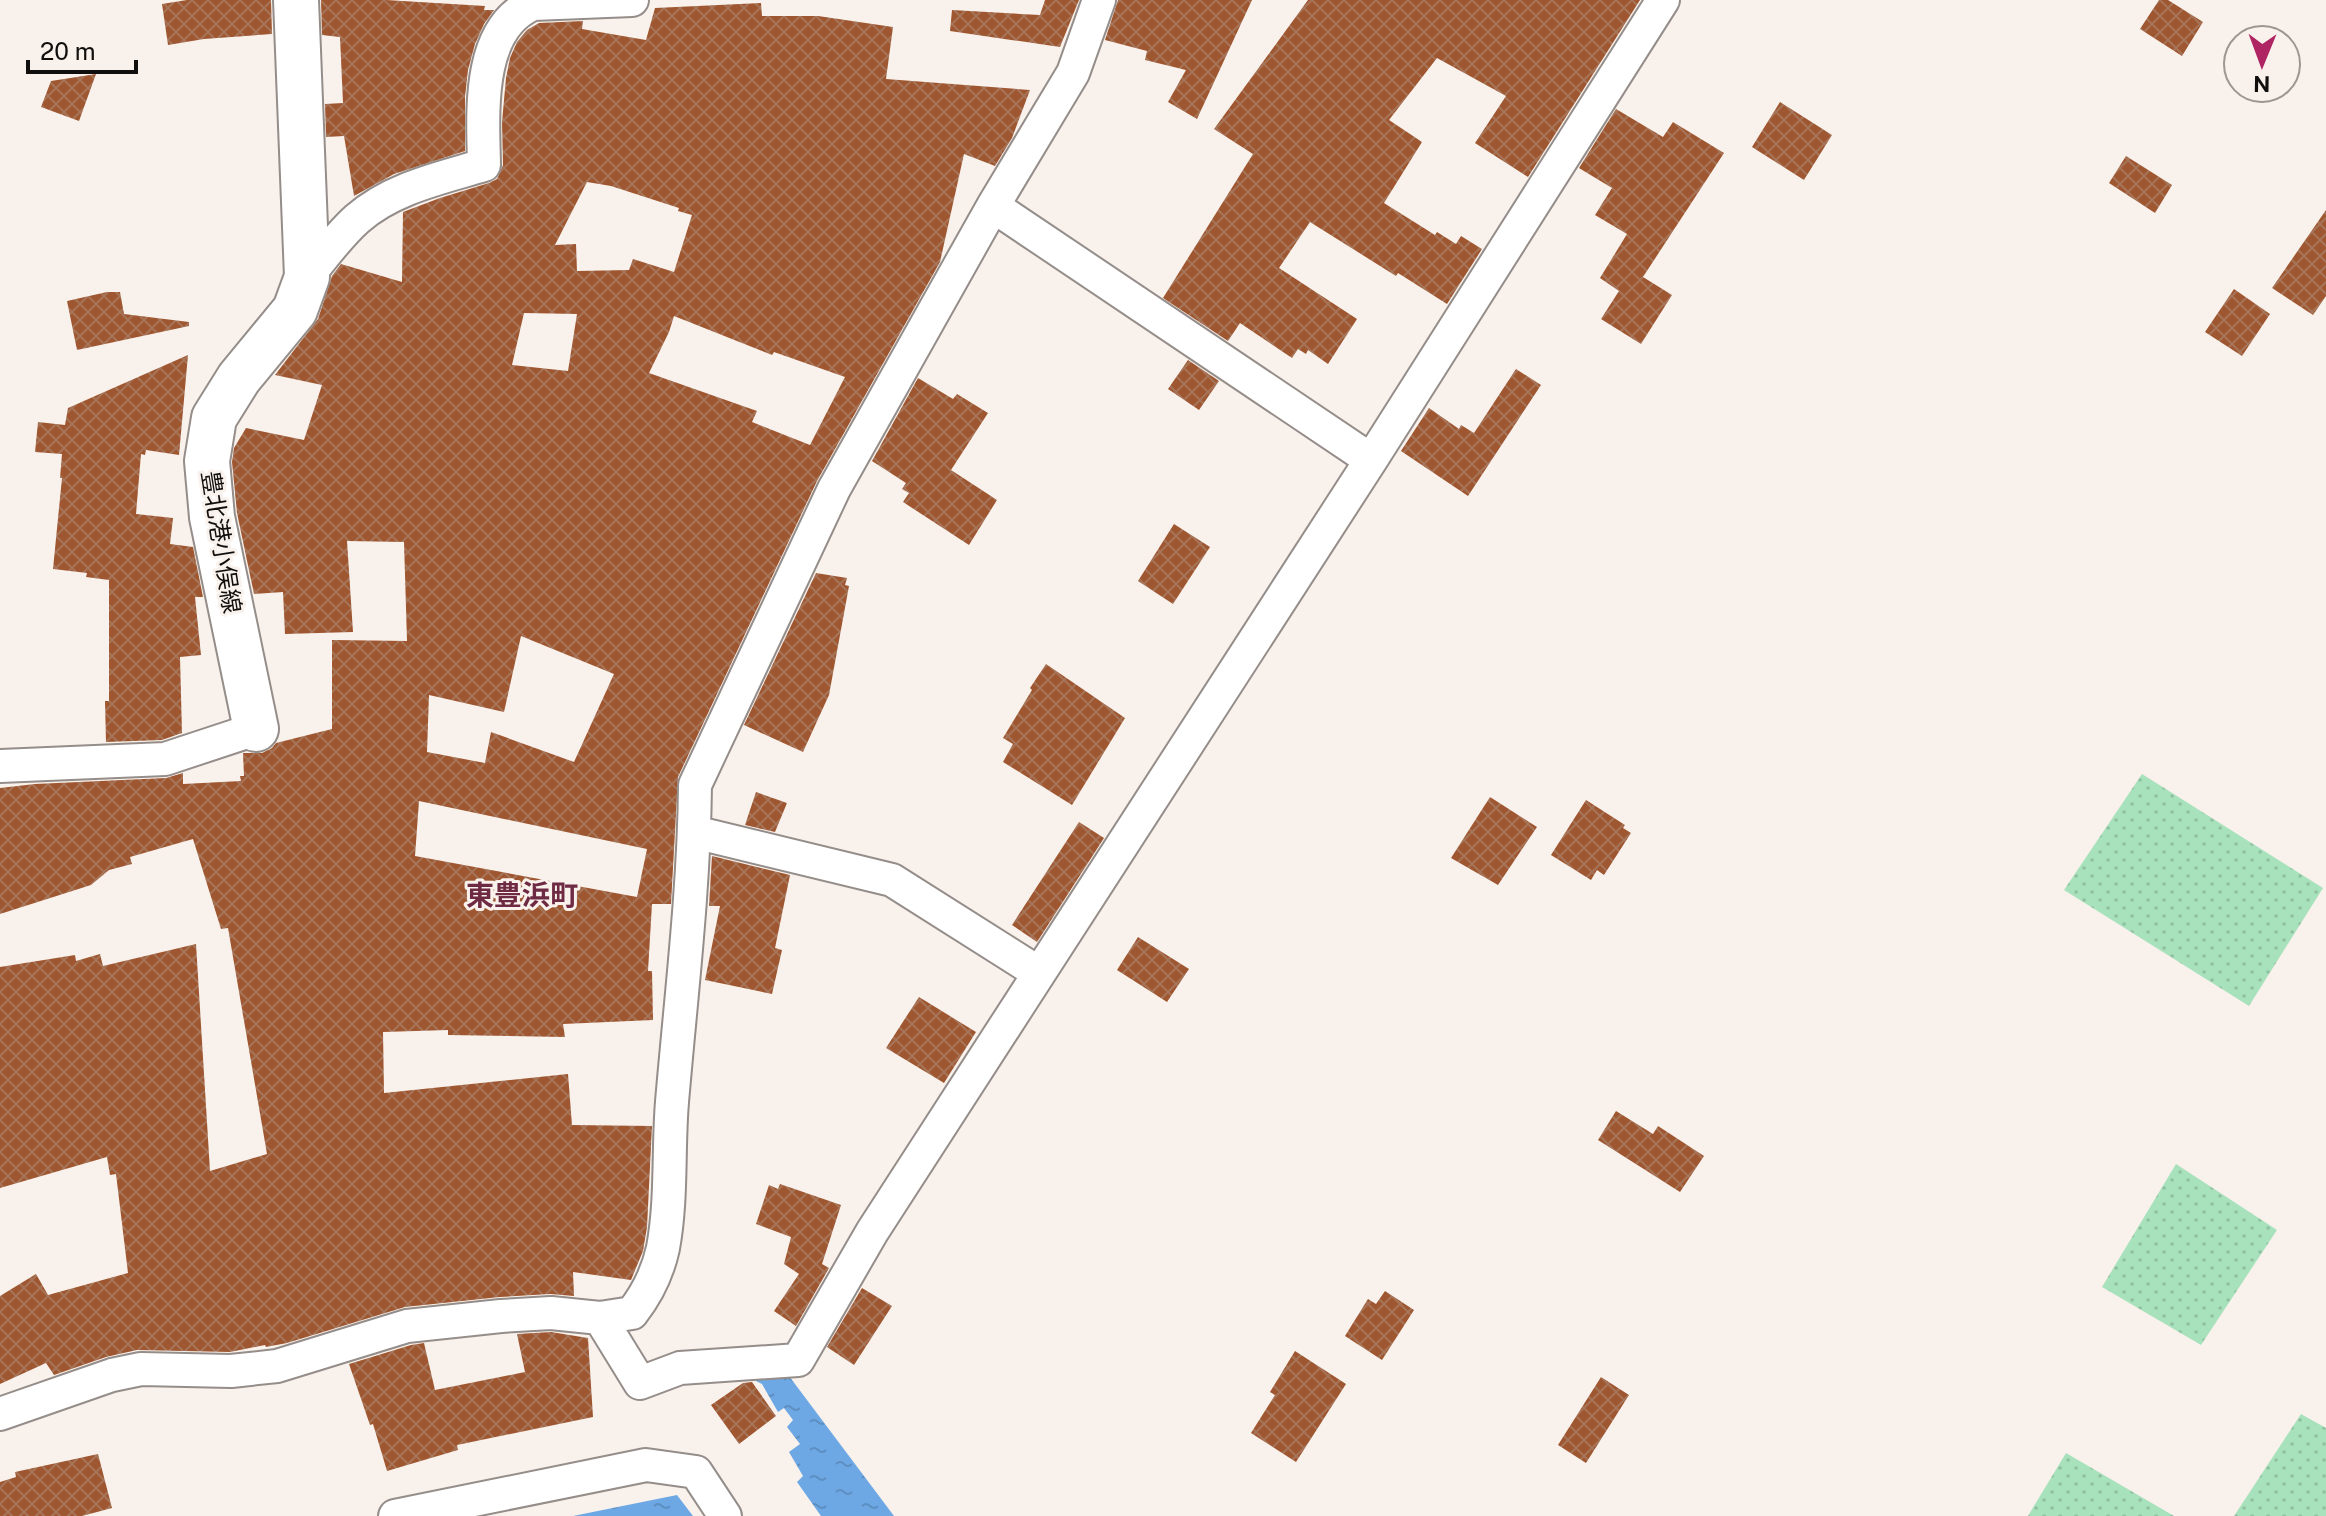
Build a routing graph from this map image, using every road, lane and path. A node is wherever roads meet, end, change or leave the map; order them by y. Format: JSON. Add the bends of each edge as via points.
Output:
{"nodes":[{"id":1,"x":296,"y":0,"type":"edge"},
{"id":2,"x":632,"y":0,"type":"edge"},
{"id":3,"x":1099,"y":0,"type":"edge"},
{"id":4,"x":1663,"y":0,"type":"edge"},
{"id":5,"x":993,"y":206,"type":"junction"},
{"id":6,"x":307,"y":277,"type":"junction"},
{"id":7,"x":1371,"y":460,"type":"junction"},
{"id":8,"x":256,"y":729,"type":"joint"},
{"id":9,"x":0,"y":766,"type":"edge"},
{"id":10,"x":694,"y":832,"type":"junction"},
{"id":11,"x":1039,"y":973,"type":"junction"},
{"id":12,"x":600,"y":1318,"type":"junction"},
{"id":13,"x":0,"y":1414,"type":"edge"},
{"id":14,"x":395,"y":1516,"type":"edge"},
{"id":15,"x":725,"y":1516,"type":"edge"}],
"edges":[{"from":1,"to":6,"type":"main road","name":"豊北港小俣線"},
{"from":2,"to":6,"type":"street","via":[[533,4],[518,10],[492,51],[482,107],[484,165],[374,206]]},
{"from":3,"to":5,"type":"street","via":[[1073,73]]},
{"from":4,"to":7,"type":"street"},
{"from":5,"to":7,"type":"street"},
{"from":5,"to":10,"type":"street","via":[[841,475],[769,623],[695,785]]},
{"from":6,"to":8,"type":"main road","name":"豊北港小俣線","via":[[295,310],[214,418],[207,461],[212,517]]},
{"from":7,"to":11,"type":"street"},
{"from":8,"to":9,"type":"street","via":[[165,759]]},
{"from":10,"to":11,"type":"street","via":[[892,880]]},
{"from":10,"to":12,"type":"street","via":[[663,1249],[647,1295],[632,1313]]},
{"from":11,"to":12,"type":"street","via":[[872,1232],[798,1360],[680,1368],[640,1383]]},
{"from":12,"to":13,"type":"street","via":[[551,1313],[407,1326],[277,1366],[141,1369],[112,1375]]},
{"from":14,"to":15,"type":"street","via":[[646,1465],[696,1472]]}]}
